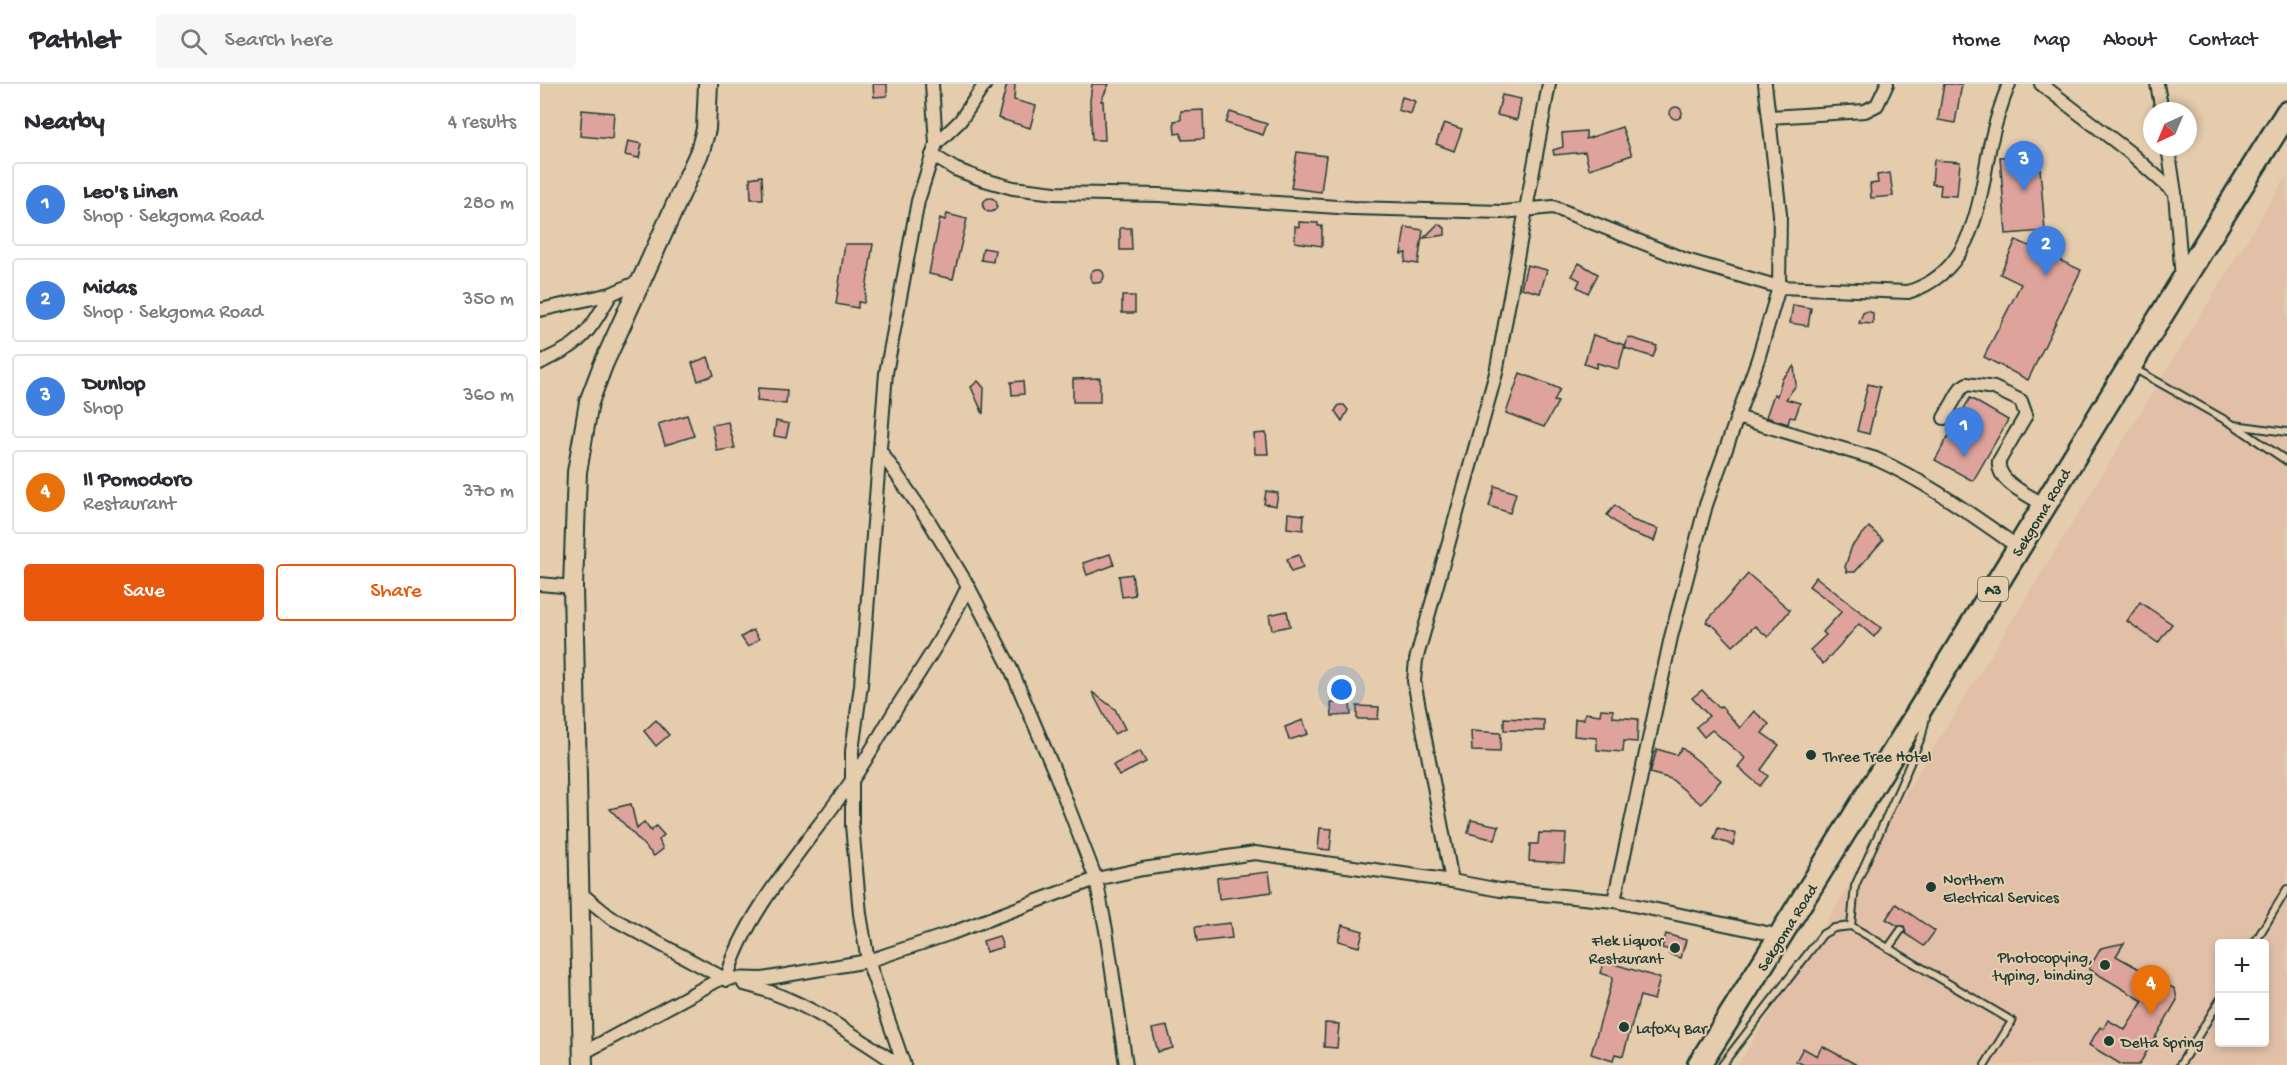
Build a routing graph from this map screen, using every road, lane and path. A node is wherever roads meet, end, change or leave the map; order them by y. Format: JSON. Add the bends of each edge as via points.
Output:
{"nodes":[{"id":1,"x":708,"y":84,"type":"edge"},
{"id":2,"x":932,"y":84,"type":"edge"},
{"id":3,"x":985,"y":84,"type":"edge"},
{"id":4,"x":1549,"y":84,"type":"edge"},
{"id":5,"x":1765,"y":84,"type":"edge"},
{"id":6,"x":1887,"y":84,"type":"edge"},
{"id":7,"x":2009,"y":84,"type":"edge"},
{"id":8,"x":2041,"y":84,"type":"edge"},
{"id":9,"x":2157,"y":84,"type":"edge"},
{"id":10,"x":2160,"y":102,"type":"edge"},
{"id":11,"x":2287,"y":113,"type":"edge"},
{"id":12,"x":1770,"y":117,"type":"junction"},
{"id":13,"x":934,"y":149,"type":"junction"},
{"id":14,"x":2169,"y":156,"type":"edge"},
{"id":15,"x":2175,"y":193,"type":"junction"},
{"id":16,"x":1527,"y":210,"type":"junction"},
{"id":17,"x":642,"y":280,"type":"junction"},
{"id":18,"x":2182,"y":280,"type":"junction"},
{"id":19,"x":1779,"y":287,"type":"junction"},
{"id":20,"x":611,"y":294,"type":"junction"},
{"id":21,"x":540,"y":310,"type":"edge"},
{"id":22,"x":543,"y":361,"type":"edge"},
{"id":23,"x":2130,"y":366,"type":"junction"},
{"id":24,"x":540,"y":374,"type":"edge"},
{"id":25,"x":1737,"y":417,"type":"junction"},
{"id":26,"x":1944,"y":418,"type":"dead end"},
{"id":27,"x":2234,"y":425,"type":"junction"},
{"id":28,"x":2287,"y":432,"type":"edge"},
{"id":29,"x":881,"y":452,"type":"junction"},
{"id":30,"x":2287,"y":461,"type":"edge"},
{"id":31,"x":2044,"y":505,"type":"junction"},
{"id":32,"x":2018,"y":547,"type":"junction"},
{"id":33,"x":540,"y":584,"type":"edge"},
{"id":34,"x":968,"y":586,"type":"junction"},
{"id":35,"x":573,"y":587,"type":"junction"},
{"id":36,"x":1932,"y":694,"type":"junction"},
{"id":37,"x":851,"y":783,"type":"junction"},
{"id":38,"x":1096,"y":879,"type":"junction"},
{"id":39,"x":1452,"y":881,"type":"junction"},
{"id":40,"x":2287,"y":888,"type":"edge"},
{"id":41,"x":579,"y":892,"type":"junction"},
{"id":42,"x":1614,"y":901,"type":"junction"},
{"id":43,"x":1851,"y":926,"type":"junction"},
{"id":44,"x":1901,"y":930,"type":"dead end"},
{"id":45,"x":1781,"y":936,"type":"junction"},
{"id":46,"x":2257,"y":939,"type":"edge"},
{"id":47,"x":1889,"y":947,"type":"junction"},
{"id":48,"x":868,"y":961,"type":"junction"},
{"id":49,"x":725,"y":979,"type":"junction"},
{"id":50,"x":2215,"y":1008,"type":"edge"},
{"id":51,"x":583,"y":1059,"type":"edge"},
{"id":52,"x":899,"y":1065,"type":"edge"},
{"id":53,"x":904,"y":1065,"type":"edge"},
{"id":54,"x":1126,"y":1065,"type":"edge"},
{"id":55,"x":1699,"y":1065,"type":"edge"},
{"id":56,"x":1722,"y":1065,"type":"edge"},
{"id":57,"x":1985,"y":1065,"type":"edge"},
{"id":58,"x":2180,"y":1065,"type":"edge"}],
"edges":[{"from":1,"to":17,"type":"street","via":[[706,129],[700,151]]},
{"from":2,"to":13,"type":"street"},
{"from":3,"to":13,"type":"street"},
{"from":4,"to":16,"type":"street"},
{"from":5,"to":12,"type":"street"},
{"from":6,"to":12,"type":"street","via":[[1876,105],[1865,111]]},
{"from":7,"to":19,"type":"street","via":[[1998,110],[1977,213],[1963,247],[1946,271],[1928,285],[1908,291]]},
{"from":8,"to":15,"type":"street"},
{"from":9,"to":10,"type":"street"},
{"from":11,"to":18,"type":"highway","name":"Sekgoma Road","number":"A3"},
{"from":12,"to":19,"type":"street","via":[[1780,214]]},
{"from":13,"to":16,"type":"street","via":[[956,169],[981,179],[1054,193],[1160,195],[1352,208]]},
{"from":13,"to":29,"type":"street","via":[[918,201],[886,373]]},
{"from":14,"to":15,"type":"street"},
{"from":15,"to":18,"type":"street"},
{"from":16,"to":19,"type":"street","via":[[1543,206],[1562,209],[1686,260]]},
{"from":16,"to":39,"type":"street","via":[[1496,373],[1421,636],[1414,681]]},
{"from":17,"to":20,"type":"street"},
{"from":17,"to":35,"type":"street","via":[[590,402],[577,472]]},
{"from":18,"to":23,"type":"highway","name":"Sekgoma Road","number":"A3"},
{"from":19,"to":25,"type":"street"},
{"from":20,"to":21,"type":"street"},
{"from":20,"to":22,"type":"street","via":[[582,337]]},
{"from":22,"to":24,"type":"street"},
{"from":23,"to":27,"type":"lane"},
{"from":23,"to":31,"type":"highway","name":"Sekgoma Road","number":"A3"},
{"from":25,"to":32,"type":"street","via":[[1876,459],[1957,504]]},
{"from":25,"to":42,"type":"street","via":[[1706,504],[1671,637]]},
{"from":26,"to":31,"type":"street","via":[[1967,384],[1994,388],[2021,400],[2026,415],[1999,467],[2005,479]]},
{"from":27,"to":28,"type":"lane"},
{"from":27,"to":30,"type":"lane"},
{"from":29,"to":34,"type":"street"},
{"from":29,"to":37,"type":"street"},
{"from":31,"to":32,"type":"highway","name":"Sekgoma Road","number":"A3"},
{"from":32,"to":36,"type":"highway","name":"Sekgoma Road","number":"A3"},
{"from":33,"to":35,"type":"street"},
{"from":34,"to":37,"type":"street","via":[[941,641]]},
{"from":34,"to":38,"type":"street","via":[[1011,669]]},
{"from":35,"to":41,"type":"street"},
{"from":36,"to":43,"type":"lane","via":[[1922,735],[1855,886]]},
{"from":36,"to":45,"type":"highway","name":"Sekgoma Road","number":"A3"},
{"from":37,"to":48,"type":"street"},
{"from":37,"to":49,"type":"street","via":[[747,930]]},
{"from":38,"to":39,"type":"street","via":[[1256,853]]},
{"from":38,"to":48,"type":"street"},
{"from":38,"to":54,"type":"street"},
{"from":39,"to":42,"type":"street","via":[[1500,890]]},
{"from":40,"to":46,"type":"lane"},
{"from":41,"to":49,"type":"street","via":[[610,917]]},
{"from":41,"to":51,"type":"street"},
{"from":42,"to":45,"type":"street"},
{"from":43,"to":47,"type":"lane"},
{"from":43,"to":56,"type":"lane","via":[[1823,934]]},
{"from":44,"to":47,"type":"lane"},
{"from":45,"to":55,"type":"highway","name":"Sekgoma Road","number":"A3"},
{"from":47,"to":57,"type":"lane","via":[[2012,1021]]},
{"from":48,"to":49,"type":"street","via":[[772,978]]},
{"from":48,"to":53,"type":"street"},
{"from":49,"to":51,"type":"street"},
{"from":49,"to":52,"type":"street","via":[[768,990],[815,1011]]},
{"from":50,"to":58,"type":"lane"}]}
